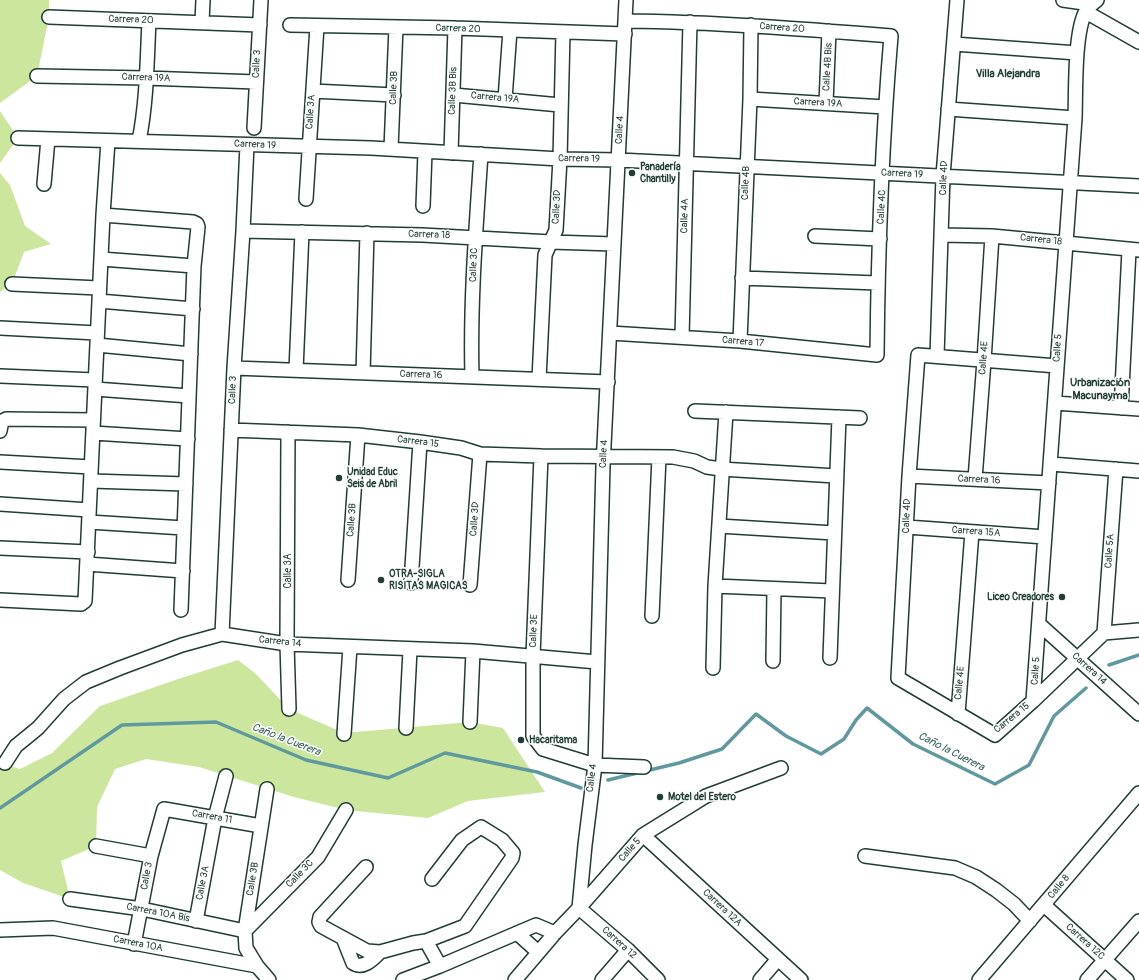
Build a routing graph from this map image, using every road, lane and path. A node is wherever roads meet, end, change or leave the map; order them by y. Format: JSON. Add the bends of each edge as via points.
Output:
{"nodes":[{"id":1,"x":203,"y":0,"type":"edge"},
{"id":2,"x":261,"y":0,"type":"edge"},
{"id":3,"x":626,"y":0,"type":"edge"},
{"id":4,"x":957,"y":0,"type":"edge"},
{"id":5,"x":1063,"y":0,"type":"edge"},
{"id":6,"x":1091,"y":5,"type":"edge"},
{"id":7,"x":49,"y":17,"type":"dead end"},
{"id":8,"x":148,"y":20,"type":"junction"},
{"id":9,"x":202,"y":22,"type":"junction"},
{"id":10,"x":690,"y":22,"type":"junction"},
{"id":11,"x":260,"y":25,"type":"junction"},
{"id":12,"x":290,"y":25,"type":"dead end"},
{"id":13,"x":751,"y":25,"type":"junction"},
{"id":14,"x":317,"y":26,"type":"junction"},
{"id":15,"x":396,"y":27,"type":"junction"},
{"id":16,"x":625,"y":27,"type":"junction"},
{"id":17,"x":455,"y":28,"type":"junction"},
{"id":18,"x":510,"y":30,"type":"junction"},
{"id":19,"x":829,"y":31,"type":"junction"},
{"id":20,"x":563,"y":32,"type":"junction"},
{"id":21,"x":891,"y":36,"type":"joint"},
{"id":22,"x":1138,"y":41,"type":"edge"},
{"id":23,"x":954,"y":44,"type":"junction"},
{"id":24,"x":1077,"y":53,"type":"junction"},
{"id":25,"x":36,"y":76,"type":"dead end"},
{"id":26,"x":146,"y":78,"type":"junction"},
{"id":27,"x":256,"y":82,"type":"junction"},
{"id":28,"x":313,"y":91,"type":"junction"},
{"id":29,"x":394,"y":95,"type":"junction"},
{"id":30,"x":454,"y":95,"type":"junction"},
{"id":31,"x":505,"y":99,"type":"junction"},
{"id":32,"x":750,"y":100,"type":"junction"},
{"id":33,"x":826,"y":103,"type":"junction"},
{"id":34,"x":560,"y":105,"type":"junction"},
{"id":35,"x":885,"y":106,"type":"junction"},
{"id":36,"x":948,"y":109,"type":"junction"},
{"id":37,"x":1075,"y":118,"type":"junction"},
{"id":38,"x":254,"y":128,"type":"dead end"},
{"id":39,"x":18,"y":138,"type":"dead end"},
{"id":40,"x":48,"y":139,"type":"junction"},
{"id":41,"x":108,"y":141,"type":"junction"},
{"id":42,"x":139,"y":141,"type":"junction"},
{"id":43,"x":247,"y":145,"type":"junction"},
{"id":44,"x":309,"y":147,"type":"junction"},
{"id":45,"x":391,"y":149,"type":"junction"},
{"id":46,"x":425,"y":152,"type":"junction"},
{"id":47,"x":451,"y":153,"type":"junction"},
{"id":48,"x":481,"y":154,"type":"junction"},
{"id":49,"x":560,"y":159,"type":"junction"},
{"id":50,"x":619,"y":160,"type":"junction"},
{"id":51,"x":686,"y":163,"type":"junction"},
{"id":52,"x":747,"y":166,"type":"junction"},
{"id":53,"x":883,"y":173,"type":"junction"},
{"id":54,"x":943,"y":176,"type":"junction"},
{"id":55,"x":1071,"y":182,"type":"junction"},
{"id":56,"x":44,"y":184,"type":"dead end"},
{"id":57,"x":1139,"y":186,"type":"edge"},
{"id":58,"x":306,"y":199,"type":"dead end"},
{"id":59,"x":423,"y":206,"type":"dead end"},
{"id":60,"x":103,"y":215,"type":"junction"},
{"id":61,"x":243,"y":231,"type":"junction"},
{"id":62,"x":302,"y":232,"type":"junction"},
{"id":63,"x":367,"y":233,"type":"junction"},
{"id":64,"x":942,"y":234,"type":"junction"},
{"id":65,"x":815,"y":236,"type":"dead end"},
{"id":66,"x":992,"y":236,"type":"junction"},
{"id":67,"x":475,"y":237,"type":"junction"},
{"id":68,"x":880,"y":240,"type":"junction"},
{"id":69,"x":551,"y":242,"type":"junction"},
{"id":70,"x":1066,"y":243,"type":"junction"},
{"id":71,"x":614,"y":244,"type":"junction"},
{"id":72,"x":1134,"y":250,"type":"edge"},
{"id":73,"x":101,"y":259,"type":"junction"},
{"id":74,"x":194,"y":266,"type":"junction"},
{"id":75,"x":742,"y":278,"type":"junction"},
{"id":76,"x":878,"y":283,"type":"junction"},
{"id":77,"x":12,"y":284,"type":"dead end"},
{"id":78,"x":99,"y":288,"type":"junction"},
{"id":79,"x":99,"y":301,"type":"junction"},
{"id":80,"x":193,"y":309,"type":"junction"},
{"id":81,"x":0,"y":328,"type":"edge"},
{"id":82,"x":610,"y":333,"type":"junction"},
{"id":83,"x":682,"y":337,"type":"junction"},
{"id":84,"x":97,"y":339,"type":"junction"},
{"id":85,"x":740,"y":341,"type":"junction"},
{"id":86,"x":191,"y":354,"type":"junction"},
{"id":87,"x":876,"y":355,"type":"joint"},
{"id":88,"x":937,"y":356,"type":"junction"},
{"id":89,"x":984,"y":361,"type":"junction"},
{"id":90,"x":1057,"y":366,"type":"junction"},
{"id":91,"x":234,"y":368,"type":"junction"},
{"id":92,"x":296,"y":370,"type":"junction"},
{"id":93,"x":363,"y":372,"type":"junction"},
{"id":94,"x":0,"y":376,"type":"edge"},
{"id":95,"x":472,"y":377,"type":"junction"},
{"id":96,"x":540,"y":379,"type":"junction"},
{"id":97,"x":608,"y":382,"type":"junction"},
{"id":98,"x":95,"y":385,"type":"junction"},
{"id":99,"x":189,"y":396,"type":"junction"},
{"id":100,"x":1055,"y":403,"type":"junction"},
{"id":101,"x":1121,"y":408,"type":"junction"},
{"id":102,"x":1139,"y":409,"type":"edge"},
{"id":103,"x":695,"y":411,"type":"dead end"},
{"id":104,"x":726,"y":412,"type":"junction"},
{"id":105,"x":839,"y":417,"type":"junction"},
{"id":106,"x":860,"y":418,"type":"dead end"},
{"id":107,"x":93,"y":427,"type":"junction"},
{"id":108,"x":231,"y":430,"type":"junction"},
{"id":109,"x":0,"y":431,"type":"edge"},
{"id":110,"x":288,"y":432,"type":"junction"},
{"id":111,"x":358,"y":435,"type":"junction"},
{"id":112,"x":188,"y":439,"type":"junction"},
{"id":113,"x":420,"y":442,"type":"junction"},
{"id":114,"x":480,"y":454,"type":"junction"},
{"id":115,"x":541,"y":456,"type":"junction"},
{"id":116,"x":604,"y":456,"type":"junction"},
{"id":117,"x":659,"y":457,"type":"junction"},
{"id":118,"x":0,"y":462,"type":"edge"},
{"id":119,"x":1051,"y":464,"type":"junction"},
{"id":120,"x":91,"y":467,"type":"junction"},
{"id":121,"x":721,"y":469,"type":"junction"},
{"id":122,"x":1116,"y":470,"type":"junction"},
{"id":123,"x":1139,"y":471,"type":"edge"},
{"id":124,"x":836,"y":476,"type":"junction"},
{"id":125,"x":909,"y":476,"type":"junction"},
{"id":126,"x":975,"y":479,"type":"junction"},
{"id":127,"x":91,"y":481,"type":"junction"},
{"id":128,"x":1049,"y":483,"type":"junction"},
{"id":129,"x":186,"y":484,"type":"junction"},
{"id":130,"x":0,"y":504,"type":"edge"},
{"id":131,"x":89,"y":516,"type":"junction"},
{"id":132,"x":719,"y":526,"type":"junction"},
{"id":133,"x":907,"y":527,"type":"junction"},
{"id":134,"x":184,"y":528,"type":"junction"},
{"id":135,"x":972,"y":532,"type":"junction"},
{"id":136,"x":834,"y":533,"type":"junction"},
{"id":137,"x":1045,"y":537,"type":"junction"},
{"id":138,"x":0,"y":548,"type":"edge"},
{"id":139,"x":87,"y":558,"type":"junction"},
{"id":140,"x":182,"y":571,"type":"junction"},
{"id":141,"x":348,"y":580,"type":"dead end"},
{"id":142,"x":411,"y":583,"type":"dead end"},
{"id":143,"x":470,"y":585,"type":"dead end"},
{"id":144,"x":715,"y":586,"type":"junction"},
{"id":145,"x":774,"y":588,"type":"junction"},
{"id":146,"x":832,"y":591,"type":"junction"},
{"id":147,"x":0,"y":600,"type":"edge"},
{"id":148,"x":181,"y":610,"type":"dead end"},
{"id":149,"x":652,"y":616,"type":"dead end"},
{"id":150,"x":1039,"y":624,"type":"junction"},
{"id":151,"x":1139,"y":630,"type":"edge"},
{"id":152,"x":222,"y":634,"type":"junction"},
{"id":153,"x":1104,"y":634,"type":"junction"},
{"id":154,"x":287,"y":644,"type":"junction"},
{"id":155,"x":350,"y":647,"type":"junction"},
{"id":156,"x":410,"y":650,"type":"junction"},
{"id":157,"x":473,"y":651,"type":"junction"},
{"id":158,"x":533,"y":656,"type":"junction"},
{"id":159,"x":830,"y":658,"type":"dead end"},
{"id":160,"x":1077,"y":659,"type":"junction"},
{"id":161,"x":773,"y":661,"type":"dead end"},
{"id":162,"x":597,"y":662,"type":"junction"},
{"id":163,"x":713,"y":668,"type":"dead end"},
{"id":164,"x":898,"y":678,"type":"joint"},
{"id":165,"x":1033,"y":701,"type":"junction"},
{"id":166,"x":289,"y":710,"type":"dead end"},
{"id":167,"x":958,"y":714,"type":"junction"},
{"id":168,"x":1139,"y":714,"type":"edge"},
{"id":169,"x":470,"y":722,"type":"dead end"},
{"id":170,"x":406,"y":728,"type":"dead end"},
{"id":171,"x":344,"y":734,"type":"dead end"},
{"id":172,"x":5,"y":763,"type":"dead end"},
{"id":173,"x":595,"y":765,"type":"junction"},
{"id":174,"x":644,"y":767,"type":"dead end"},
{"id":175,"x":780,"y":768,"type":"dead end"},
{"id":176,"x":226,"y":776,"type":"dead end"},
{"id":177,"x":267,"y":789,"type":"dead end"},
{"id":178,"x":1139,"y":793,"type":"edge"},
{"id":179,"x":164,"y":809,"type":"joint"},
{"id":180,"x":346,"y":810,"type":"dead end"},
{"id":181,"x":215,"y":818,"type":"junction"},
{"id":182,"x":261,"y":826,"type":"junction"},
{"id":183,"x":643,"y":835,"type":"junction"},
{"id":184,"x":96,"y":846,"type":"dead end"},
{"id":185,"x":151,"y":856,"type":"junction"},
{"id":186,"x":865,"y":856,"type":"dead end"},
{"id":187,"x":366,"y":867,"type":"dead end"},
{"id":188,"x":432,"y":879,"type":"dead end"},
{"id":189,"x":70,"y":898,"type":"dead end"},
{"id":190,"x":1044,"y":905,"type":"junction"},
{"id":191,"x":579,"y":908,"type":"junction"},
{"id":192,"x":142,"y":909,"type":"junction"},
{"id":193,"x":196,"y":921,"type":"junction"},
{"id":194,"x":1030,"y":921,"type":"junction"},
{"id":195,"x":1139,"y":921,"type":"edge"},
{"id":196,"x":0,"y":930,"type":"edge"},
{"id":197,"x":245,"y":931,"type":"junction"},
{"id":198,"x":555,"y":932,"type":"junction"},
{"id":199,"x":518,"y":933,"type":"junction"},
{"id":200,"x":343,"y":938,"type":"junction"},
{"id":201,"x":426,"y":941,"type":"junction"},
{"id":202,"x":134,"y":944,"type":"junction"},
{"id":203,"x":628,"y":950,"type":"junction"},
{"id":204,"x":380,"y":952,"type":"junction"},
{"id":205,"x":538,"y":952,"type":"junction"},
{"id":206,"x":778,"y":959,"type":"junction"},
{"id":207,"x":1104,"y":960,"type":"junction"},
{"id":208,"x":257,"y":966,"type":"junction"},
{"id":209,"x":440,"y":966,"type":"junction"},
{"id":210,"x":269,"y":980,"type":"edge"},
{"id":211,"x":403,"y":980,"type":"edge"},
{"id":212,"x":515,"y":980,"type":"edge"},
{"id":213,"x":602,"y":980,"type":"edge"},
{"id":214,"x":658,"y":980,"type":"edge"},
{"id":215,"x":760,"y":980,"type":"edge"},
{"id":216,"x":801,"y":980,"type":"edge"},
{"id":217,"x":979,"y":980,"type":"edge"},
{"id":218,"x":1087,"y":980,"type":"edge"},
{"id":219,"x":1127,"y":980,"type":"edge"}],
"edges":[{"from":1,"to":9,"type":"street"},
{"from":2,"to":11,"type":"street","name":"Calle 3"},
{"from":3,"to":16,"type":"street","name":"Calle 4"},
{"from":4,"to":23,"type":"street","name":"Calle 4D"},
{"from":5,"to":6,"type":"street"},
{"from":6,"to":22,"type":"street"},
{"from":6,"to":24,"type":"street","name":"Calle 5","via":[[1080,26]]},
{"from":7,"to":8,"type":"street","name":"Carrera 20"},
{"from":8,"to":9,"type":"street","name":"Carrera 20"},
{"from":8,"to":26,"type":"street"},
{"from":9,"to":11,"type":"street","name":"Carrera 20"},
{"from":10,"to":13,"type":"street","name":"Carrera 20"},
{"from":10,"to":16,"type":"street","name":"Carrera 20"},
{"from":10,"to":51,"type":"street","name":"Calle 4A"},
{"from":11,"to":27,"type":"street","name":"Calle 3"},
{"from":12,"to":14,"type":"street","name":"Carrera 20"},
{"from":13,"to":19,"type":"street","name":"Carrera 20"},
{"from":13,"to":32,"type":"street","name":"Calle 4B"},
{"from":14,"to":15,"type":"street","name":"Carrera 20"},
{"from":14,"to":28,"type":"street","name":"Calle 3A"},
{"from":15,"to":17,"type":"street","name":"Carrera 20"},
{"from":15,"to":29,"type":"street","name":"Calle 3B"},
{"from":16,"to":20,"type":"street","name":"Carrera 20"},
{"from":16,"to":50,"type":"street","name":"Calle 4"},
{"from":17,"to":18,"type":"street","name":"Carrera 20"},
{"from":17,"to":30,"type":"street","name":"Calle 3B Bis"},
{"from":18,"to":20,"type":"street","name":"Carrera 20"},
{"from":18,"to":31,"type":"street"},
{"from":19,"to":21,"type":"street","name":"Carrera 20"},
{"from":19,"to":33,"type":"street","name":"Calle 4B Bis"},
{"from":20,"to":34,"type":"street","name":"Calle 3D"},
{"from":21,"to":35,"type":"street","name":"Calle 4C"},
{"from":23,"to":24,"type":"street"},
{"from":23,"to":36,"type":"street","name":"Calle 4D"},
{"from":24,"to":37,"type":"street","name":"Calle 5"},
{"from":25,"to":26,"type":"street","name":"Carrera 19A"},
{"from":26,"to":27,"type":"street","name":"Carrera 19A"},
{"from":26,"to":42,"type":"street"},
{"from":27,"to":38,"type":"street","name":"Calle 3"},
{"from":28,"to":29,"type":"street"},
{"from":28,"to":44,"type":"street","name":"Calle 3A"},
{"from":29,"to":45,"type":"street","name":"Calle 3B"},
{"from":30,"to":31,"type":"street","name":"Carrera 19A"},
{"from":30,"to":47,"type":"street","name":"Calle 3B Bis"},
{"from":31,"to":34,"type":"street","name":"Carrera 19A"},
{"from":32,"to":33,"type":"street","name":"Carrera 19A"},
{"from":32,"to":52,"type":"street","name":"Calle 4B"},
{"from":33,"to":35,"type":"street","name":"Carrera 19A"},
{"from":34,"to":49,"type":"street","name":"Calle 3D"},
{"from":35,"to":53,"type":"street","name":"Calle 4C"},
{"from":36,"to":37,"type":"street"},
{"from":36,"to":54,"type":"street","name":"Calle 4D"},
{"from":37,"to":55,"type":"street","name":"Calle 5"},
{"from":39,"to":40,"type":"street","name":"Carrera 19"},
{"from":40,"to":41,"type":"street","name":"Carrera 19"},
{"from":40,"to":56,"type":"street"},
{"from":41,"to":42,"type":"street","name":"Carrera 19"},
{"from":41,"to":60,"type":"street"},
{"from":42,"to":43,"type":"street","name":"Carrera 19"},
{"from":43,"to":44,"type":"street","name":"Carrera 19"},
{"from":43,"to":61,"type":"street","name":"Calle 3"},
{"from":44,"to":45,"type":"street","name":"Carrera 19"},
{"from":44,"to":58,"type":"street","name":"Calle 3A"},
{"from":45,"to":46,"type":"street","name":"Carrera 19"},
{"from":46,"to":47,"type":"street","name":"Carrera 19"},
{"from":46,"to":59,"type":"street"},
{"from":47,"to":48,"type":"street","name":"Carrera 19"},
{"from":48,"to":49,"type":"street","name":"Carrera 19"},
{"from":48,"to":67,"type":"street","name":"Calle 3C"},
{"from":49,"to":50,"type":"street","name":"Carrera 19"},
{"from":49,"to":69,"type":"street","name":"Calle 3D","via":[[556,230]]},
{"from":50,"to":51,"type":"street","name":"Carrera 19"},
{"from":50,"to":71,"type":"street","name":"Calle 4"},
{"from":51,"to":52,"type":"street","name":"Carrera 19"},
{"from":51,"to":83,"type":"street","name":"Calle 4A"},
{"from":52,"to":53,"type":"street","name":"Carrera 19"},
{"from":52,"to":75,"type":"street","name":"Calle 4B"},
{"from":53,"to":54,"type":"street","name":"Carrera 19"},
{"from":53,"to":68,"type":"street","name":"Calle 4C"},
{"from":54,"to":55,"type":"street","name":"Carrera 19"},
{"from":54,"to":64,"type":"street","name":"Calle 4D"},
{"from":55,"to":57,"type":"street","name":"Carrera 19"},
{"from":55,"to":70,"type":"street","name":"Calle 5"},
{"from":60,"to":73,"type":"street"},
{"from":60,"to":74,"type":"street","via":[[193,222],[198,227]]},
{"from":61,"to":62,"type":"street","name":"Carrera 18"},
{"from":61,"to":91,"type":"street","name":"Calle 3"},
{"from":62,"to":63,"type":"street","name":"Carrera 18"},
{"from":62,"to":92,"type":"street"},
{"from":63,"to":67,"type":"street","name":"Carrera 18"},
{"from":63,"to":93,"type":"street"},
{"from":64,"to":66,"type":"street","name":"Carrera 18"},
{"from":64,"to":88,"type":"street","name":"Calle 4D"},
{"from":65,"to":68,"type":"street"},
{"from":66,"to":70,"type":"street","name":"Carrera 18"},
{"from":66,"to":89,"type":"street","name":"Calle 4E"},
{"from":67,"to":69,"type":"street","name":"Carrera 18"},
{"from":67,"to":95,"type":"street","name":"Calle 3C"},
{"from":68,"to":76,"type":"street","name":"Calle 4C"},
{"from":69,"to":71,"type":"street","name":"Carrera 18"},
{"from":69,"to":96,"type":"street","name":"Calle 3D","via":[[545,255]]},
{"from":70,"to":72,"type":"street","name":"Carrera 18"},
{"from":70,"to":90,"type":"street","name":"Calle 5"},
{"from":71,"to":82,"type":"street","name":"Calle 4"},
{"from":72,"to":101,"type":"street"},
{"from":73,"to":74,"type":"street"},
{"from":73,"to":78,"type":"street"},
{"from":74,"to":80,"type":"street"},
{"from":75,"to":76,"type":"street"},
{"from":75,"to":85,"type":"street","name":"Calle 4B"},
{"from":76,"to":87,"type":"street","name":"Calle 4C"},
{"from":77,"to":78,"type":"street"},
{"from":78,"to":79,"type":"street"},
{"from":79,"to":80,"type":"street"},
{"from":79,"to":84,"type":"street"},
{"from":80,"to":86,"type":"street"},
{"from":81,"to":84,"type":"street"},
{"from":82,"to":83,"type":"street","name":"Carrera 17"},
{"from":82,"to":97,"type":"street","name":"Calle 4"},
{"from":83,"to":85,"type":"street","name":"Carrera 17"},
{"from":84,"to":86,"type":"street"},
{"from":84,"to":98,"type":"street"},
{"from":85,"to":87,"type":"street","name":"Carrera 17"},
{"from":86,"to":99,"type":"street"},
{"from":88,"to":89,"type":"street"},
{"from":88,"to":125,"type":"street","name":"Calle 4D","via":[[918,355]]},
{"from":89,"to":90,"type":"street"},
{"from":89,"to":126,"type":"street","name":"Calle 4E"},
{"from":90,"to":100,"type":"street","name":"Calle 5"},
{"from":91,"to":92,"type":"street","name":"Carrera 16"},
{"from":91,"to":108,"type":"street","name":"Calle 3"},
{"from":92,"to":93,"type":"street","name":"Carrera 16"},
{"from":93,"to":95,"type":"street","name":"Carrera 16"},
{"from":94,"to":98,"type":"street"},
{"from":95,"to":96,"type":"street","name":"Carrera 16"},
{"from":96,"to":97,"type":"street","name":"Carrera 16"},
{"from":97,"to":116,"type":"street","name":"Calle 4"},
{"from":98,"to":99,"type":"street"},
{"from":98,"to":107,"type":"street"},
{"from":99,"to":112,"type":"street"},
{"from":100,"to":101,"type":"street"},
{"from":100,"to":119,"type":"street","name":"Calle 5"},
{"from":101,"to":102,"type":"street"},
{"from":103,"to":104,"type":"street"},
{"from":104,"to":105,"type":"street"},
{"from":104,"to":121,"type":"street"},
{"from":105,"to":106,"type":"street"},
{"from":105,"to":124,"type":"street"},
{"from":107,"to":109,"type":"street","via":[[7,418],[2,422]]},
{"from":107,"to":112,"type":"street"},
{"from":107,"to":120,"type":"street"},
{"from":108,"to":110,"type":"street","name":"Carrera 15"},
{"from":108,"to":152,"type":"street","name":"Calle 3"},
{"from":110,"to":111,"type":"street","name":"Carrera 15"},
{"from":110,"to":154,"type":"street","name":"Calle 3A"},
{"from":111,"to":113,"type":"street","name":"Carrera 15"},
{"from":111,"to":141,"type":"street","name":"Calle 3B"},
{"from":112,"to":129,"type":"street"},
{"from":113,"to":114,"type":"street","name":"Carrera 15","via":[[461,448]]},
{"from":113,"to":142,"type":"street"},
{"from":114,"to":115,"type":"street","name":"Carrera 15"},
{"from":114,"to":143,"type":"street","name":"Calle 3D"},
{"from":115,"to":116,"type":"street","name":"Carrera 15"},
{"from":115,"to":158,"type":"street","name":"Calle 3E"},
{"from":116,"to":117,"type":"street","name":"Carrera 15"},
{"from":116,"to":162,"type":"street","name":"Calle 4"},
{"from":117,"to":121,"type":"street","name":"Carrera 15","via":[[694,461],[707,467]]},
{"from":117,"to":149,"type":"street"},
{"from":118,"to":120,"type":"street"},
{"from":119,"to":122,"type":"street"},
{"from":119,"to":128,"type":"street","name":"Calle 5"},
{"from":120,"to":127,"type":"street"},
{"from":121,"to":124,"type":"street","name":"Carrera 15"},
{"from":121,"to":132,"type":"street"},
{"from":122,"to":123,"type":"street"},
{"from":122,"to":153,"type":"street","name":"Calle 5A"},
{"from":124,"to":136,"type":"street"},
{"from":125,"to":126,"type":"street","name":"Carrera 16"},
{"from":125,"to":133,"type":"street","name":"Calle 4D"},
{"from":126,"to":128,"type":"street","name":"Carrera 16"},
{"from":127,"to":129,"type":"street"},
{"from":127,"to":131,"type":"street"},
{"from":128,"to":137,"type":"street","name":"Calle 5"},
{"from":129,"to":134,"type":"street"},
{"from":130,"to":131,"type":"street"},
{"from":131,"to":134,"type":"street"},
{"from":131,"to":139,"type":"street"},
{"from":132,"to":136,"type":"street"},
{"from":132,"to":144,"type":"street"},
{"from":133,"to":135,"type":"street","name":"Carrera 15A"},
{"from":133,"to":164,"type":"street","name":"Calle 4D"},
{"from":134,"to":140,"type":"street"},
{"from":135,"to":137,"type":"street","name":"Carrera 15A"},
{"from":135,"to":167,"type":"street","name":"Calle 4E"},
{"from":136,"to":146,"type":"street"},
{"from":137,"to":150,"type":"street","name":"Calle 5"},
{"from":138,"to":139,"type":"street"},
{"from":139,"to":140,"type":"street"},
{"from":139,"to":147,"type":"street","via":[[83,603]]},
{"from":140,"to":148,"type":"street"},
{"from":144,"to":145,"type":"street"},
{"from":144,"to":163,"type":"street"},
{"from":145,"to":146,"type":"street"},
{"from":145,"to":161,"type":"street"},
{"from":146,"to":159,"type":"street"},
{"from":150,"to":160,"type":"street","name":"Carrera 14"},
{"from":150,"to":165,"type":"street","name":"Calle 5"},
{"from":151,"to":153,"type":"street"},
{"from":152,"to":154,"type":"street","name":"Carrera 14"},
{"from":152,"to":172,"type":"street","name":"Carrera 14","via":[[182,645],[86,682],[64,699],[38,728],[16,746]]},
{"from":153,"to":160,"type":"street","name":"Carrera 15"},
{"from":154,"to":155,"type":"street","name":"Carrera 14"},
{"from":154,"to":166,"type":"street","name":"Calle 3A"},
{"from":155,"to":156,"type":"street","name":"Carrera 14"},
{"from":155,"to":171,"type":"street"},
{"from":156,"to":157,"type":"street","name":"Carrera 14"},
{"from":156,"to":170,"type":"street"},
{"from":157,"to":158,"type":"street","name":"Carrera 14"},
{"from":157,"to":169,"type":"street"},
{"from":158,"to":162,"type":"street","name":"Carrera 14"},
{"from":158,"to":173,"type":"street","name":"Calle 3E","via":[[533,736],[543,749]]},
{"from":160,"to":165,"type":"street","name":"Carrera 15"},
{"from":160,"to":168,"type":"street","name":"Carrera 14"},
{"from":162,"to":173,"type":"street","name":"Calle 4"},
{"from":164,"to":167,"type":"street","name":"Carrera 15"},
{"from":165,"to":167,"type":"street","name":"Carrera 15","via":[[994,735]]},
{"from":173,"to":174,"type":"street","name":"Calle 3E"},
{"from":173,"to":191,"type":"street","name":"Calle 4","via":[[584,845]]},
{"from":175,"to":183,"type":"street","name":"Calle 5","via":[[706,796]]},
{"from":176,"to":181,"type":"street","name":"Calle 3A"},
{"from":177,"to":182,"type":"street","name":"Calle 3B"},
{"from":178,"to":190,"type":"street","name":"Calle 8"},
{"from":179,"to":181,"type":"street","name":"Carrera 11"},
{"from":179,"to":185,"type":"street","name":"Calle 3"},
{"from":180,"to":197,"type":"street","name":"Calle 3C","via":[[318,857]]},
{"from":181,"to":182,"type":"street","name":"Carrera 11"},
{"from":181,"to":193,"type":"street","name":"Calle 3A"},
{"from":182,"to":197,"type":"street","name":"Calle 3B"},
{"from":183,"to":191,"type":"street","name":"Calle 5"},
{"from":183,"to":206,"type":"street","name":"Carrera 12A"},
{"from":184,"to":185,"type":"street"},
{"from":185,"to":192,"type":"street","name":"Calle 3"},
{"from":186,"to":194,"type":"street","via":[[955,868],[996,890]]},
{"from":187,"to":200,"type":"street","via":[[320,917],[321,926]]},
{"from":188,"to":201,"type":"street","via":[[462,840],[480,827],[502,840],[513,853],[465,926]]},
{"from":189,"to":192,"type":"street","name":"Carrera 10A Bis"},
{"from":190,"to":194,"type":"street","name":"Calle 8"},
{"from":190,"to":207,"type":"street","name":"Carrera 12C"},
{"from":191,"to":198,"type":"street","name":"Calle 5"},
{"from":191,"to":203,"type":"street","name":"Carrera 12"},
{"from":192,"to":193,"type":"street","name":"Carrera 10A Bis"},
{"from":192,"to":202,"type":"street","name":"Calle 3"},
{"from":193,"to":197,"type":"street","name":"Carrera 10A Bis"},
{"from":194,"to":217,"type":"street","name":"Calle 8"},
{"from":195,"to":207,"type":"street"},
{"from":196,"to":202,"type":"street","name":"Carrera 10A","via":[[53,928]]},
{"from":197,"to":208,"type":"street","name":"Calle 3B","via":[[246,948]]},
{"from":198,"to":199,"type":"street","via":[[536,925]]},
{"from":198,"to":205,"type":"street","name":"Calle 5"},
{"from":199,"to":205,"type":"street"},
{"from":199,"to":209,"type":"street"},
{"from":200,"to":204,"type":"street","via":[[367,951]]},
{"from":200,"to":204,"type":"street","via":[[356,965],[366,964]]},
{"from":201,"to":204,"type":"street"},
{"from":201,"to":209,"type":"street"},
{"from":202,"to":208,"type":"street","name":"Carrera 10A"},
{"from":203,"to":213,"type":"street"},
{"from":203,"to":214,"type":"street","name":"Carrera 12"},
{"from":205,"to":212,"type":"street","name":"Calle 5"},
{"from":206,"to":215,"type":"street"},
{"from":206,"to":216,"type":"street","name":"Carrera 12A"},
{"from":207,"to":218,"type":"street"},
{"from":207,"to":219,"type":"street","name":"Carrera 12C"},
{"from":208,"to":210,"type":"street"},
{"from":209,"to":211,"type":"street"}]}
